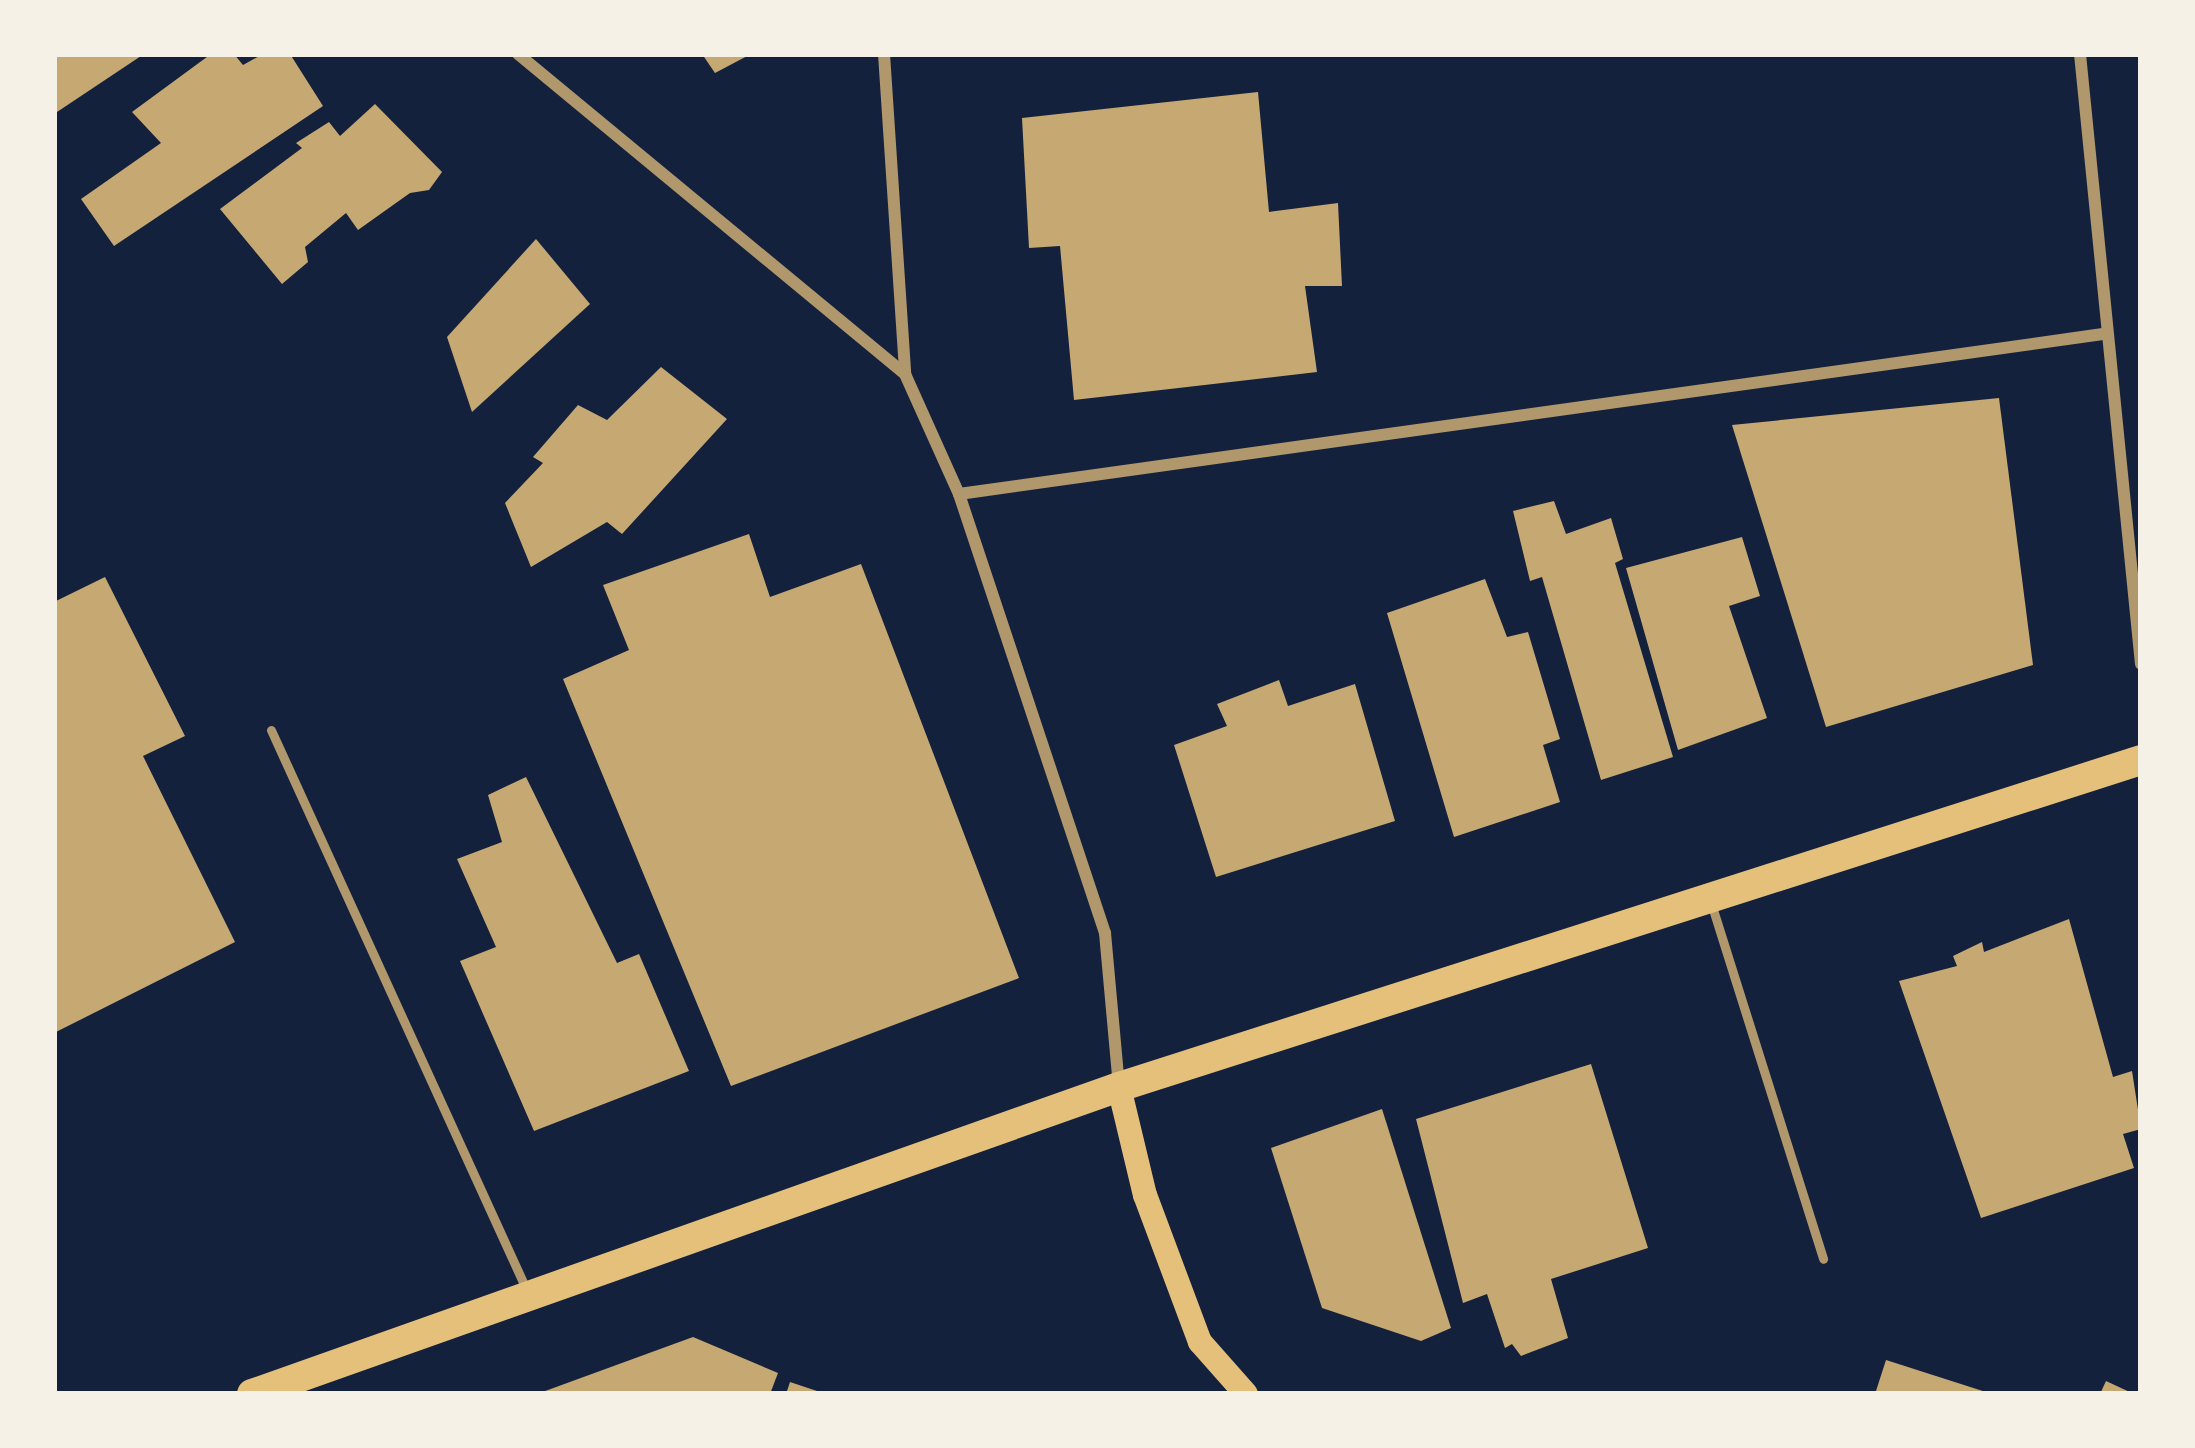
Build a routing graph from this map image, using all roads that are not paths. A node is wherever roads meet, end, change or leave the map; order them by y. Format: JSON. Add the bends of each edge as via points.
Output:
{"nodes":[{"id":1,"x":518,"y":54,"type":"edge"},
{"id":2,"x":884,"y":54,"type":"edge"},
{"id":3,"x":2081,"y":54,"type":"edge"},
{"id":4,"x":2102,"y":334,"type":"junction"},
{"id":5,"x":905,"y":374,"type":"junction"},
{"id":6,"x":959,"y":494,"type":"junction"},
{"id":7,"x":2141,"y":664,"type":"edge"},
{"id":8,"x":271,"y":730,"type":"dead end"},
{"id":9,"x":2141,"y":760,"type":"edge"},
{"id":10,"x":1709,"y":898,"type":"junction"},
{"id":11,"x":1119,"y":1087,"type":"junction"},
{"id":12,"x":1823,"y":1259,"type":"dead end"},
{"id":13,"x":527,"y":1291,"type":"junction"},
{"id":14,"x":252,"y":1394,"type":"edge"},
{"id":15,"x":1244,"y":1394,"type":"edge"}],
"edges":[{"from":1,"to":5,"type":"street"},
{"from":2,"to":5,"type":"street"},
{"from":3,"to":4,"type":"street"},
{"from":4,"to":6,"type":"street"},
{"from":4,"to":7,"type":"street"},
{"from":5,"to":6,"type":"street"},
{"from":6,"to":11,"type":"street","via":[[1105,933]]},
{"from":8,"to":13,"type":"lane"},
{"from":9,"to":10,"type":"main road"},
{"from":10,"to":11,"type":"main road"},
{"from":10,"to":12,"type":"lane"},
{"from":11,"to":13,"type":"main road"},
{"from":11,"to":15,"type":"main road","via":[[1144,1195],[1200,1342]]},
{"from":13,"to":14,"type":"main road"}]}
